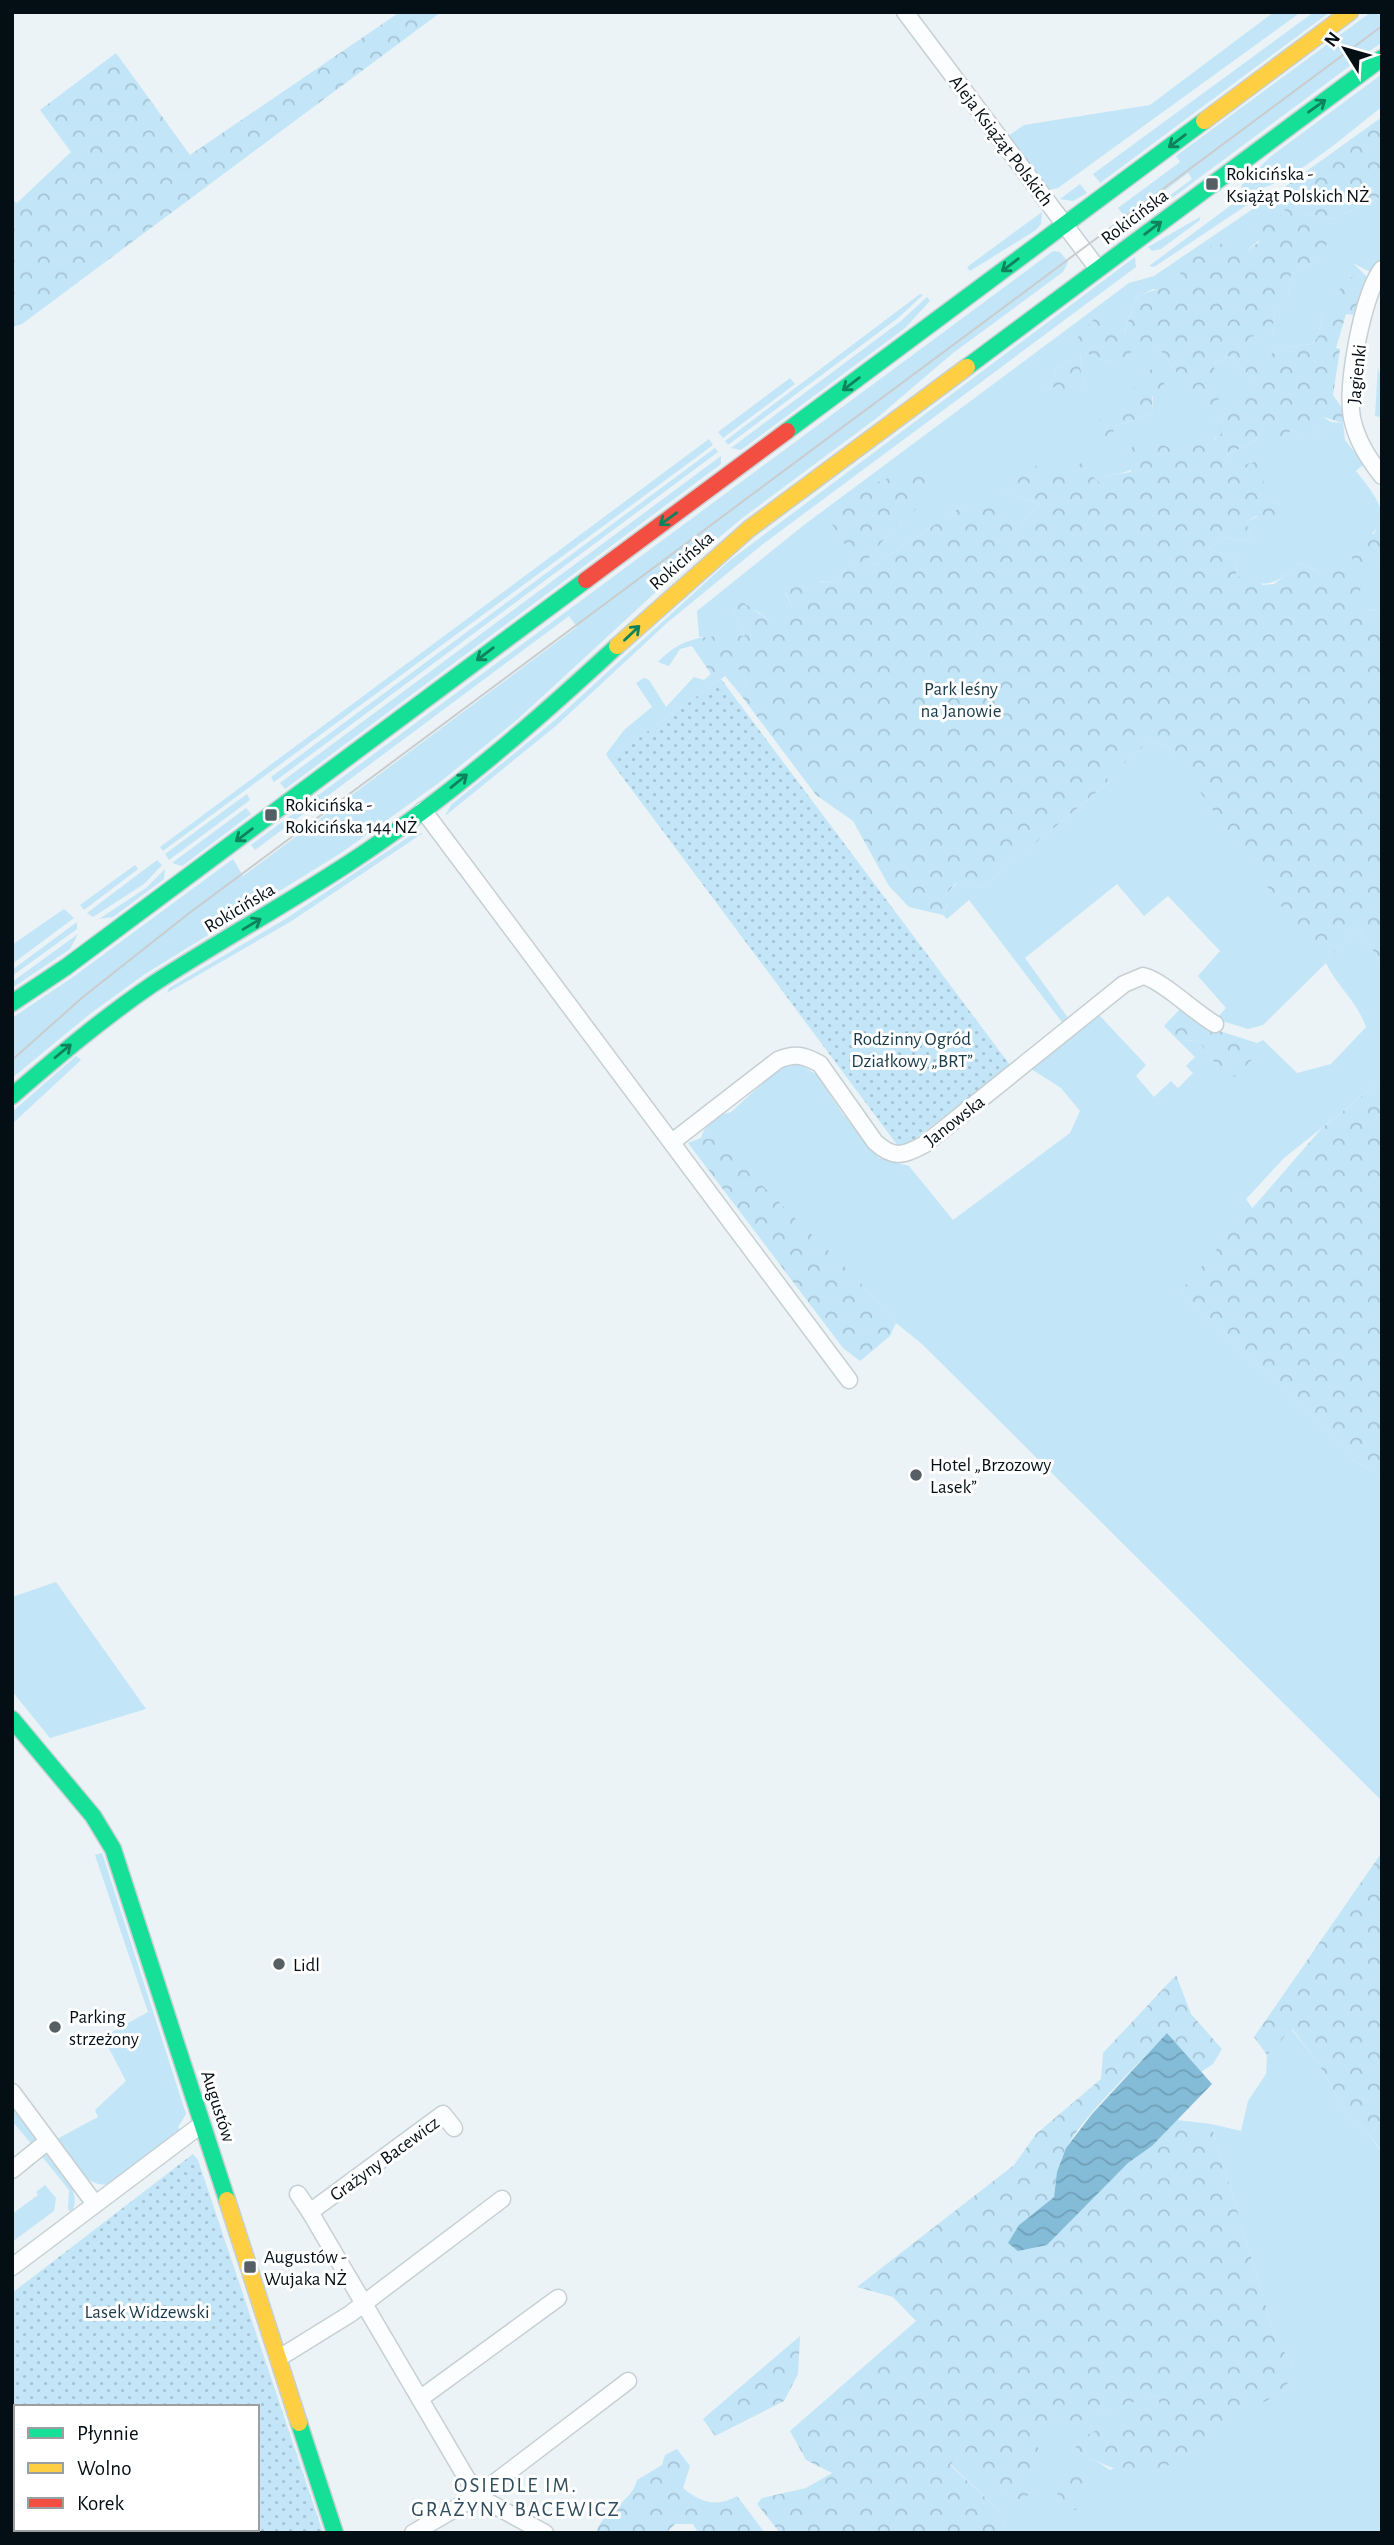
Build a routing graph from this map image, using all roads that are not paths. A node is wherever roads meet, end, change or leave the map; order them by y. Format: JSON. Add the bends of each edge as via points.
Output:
{"nodes":[{"id":1,"x":905,"y":12,"type":"edge"},
{"id":2,"x":1350,"y":12,"type":"edge"},
{"id":3,"x":1382,"y":58,"type":"edge"},
{"id":4,"x":1065,"y":224,"type":"junction"},
{"id":5,"x":1098,"y":269,"type":"junction"},
{"id":6,"x":1382,"y":269,"type":"edge"},
{"id":7,"x":1382,"y":476,"type":"edge"},
{"id":8,"x":423,"y":810,"type":"junction"},
{"id":9,"x":12,"y":1003,"type":"edge"},
{"id":10,"x":1215,"y":1024,"type":"dead end"},
{"id":11,"x":12,"y":1096,"type":"edge"},
{"id":12,"x":672,"y":1142,"type":"junction"},
{"id":13,"x":849,"y":1380,"type":"dead end"},
{"id":14,"x":12,"y":1718,"type":"edge"},
{"id":15,"x":12,"y":2092,"type":"edge"},
{"id":16,"x":202,"y":2123,"type":"junction"},
{"id":17,"x":454,"y":2128,"type":"dead end"},
{"id":18,"x":48,"y":2141,"type":"junction"},
{"id":19,"x":12,"y":2170,"type":"edge"},
{"id":20,"x":298,"y":2194,"type":"dead end"},
{"id":21,"x":502,"y":2199,"type":"dead end"},
{"id":22,"x":95,"y":2204,"type":"junction"},
{"id":23,"x":310,"y":2212,"type":"junction"},
{"id":24,"x":12,"y":2267,"type":"edge"},
{"id":25,"x":558,"y":2298,"type":"dead end"},
{"id":26,"x":363,"y":2302,"type":"junction"},
{"id":27,"x":279,"y":2358,"type":"junction"},
{"id":28,"x":628,"y":2382,"type":"dead end"},
{"id":29,"x":421,"y":2398,"type":"junction"},
{"id":30,"x":477,"y":2496,"type":"junction"},
{"id":31,"x":335,"y":2533,"type":"edge"},
{"id":32,"x":413,"y":2533,"type":"edge"},
{"id":33,"x":545,"y":2533,"type":"edge"}],
"edges":[{"from":1,"to":4,"type":"street","name":"Aleja Książąt Polskich"},
{"from":2,"to":4,"type":"main road","name":"Rokicińska","one_way":true},
{"from":5,"to":3,"type":"main road","name":"Rokicińska","one_way":true},
{"from":4,"to":5,"type":"street","name":"Aleja Książąt Polskich"},
{"from":4,"to":9,"type":"main road","name":"Rokicińska","one_way":true},
{"from":8,"to":5,"type":"main road","name":"Rokicińska","one_way":true,"via":[[545,713],[749,529]]},
{"from":6,"to":7,"type":"street","name":"Jagienki","via":[[1367,297],[1351,406],[1359,441]]},
{"from":11,"to":8,"type":"main road","name":"Rokicińska","one_way":true,"via":[[73,1043],[152,985],[348,864]]},
{"from":8,"to":12,"type":"street"},
{"from":10,"to":12,"type":"street","name":"Janowska","via":[[1158,981],[1143,976],[1124,984],[908,1154],[896,1156],[885,1151],[820,1064],[793,1054],[778,1060]]},
{"from":12,"to":13,"type":"street"},
{"from":14,"to":16,"type":"main road","name":"Augustów","via":[[108,1838]]},
{"from":15,"to":18,"type":"street"},
{"from":16,"to":22,"type":"street"},
{"from":16,"to":27,"type":"main road","name":"Augustów"},
{"from":17,"to":23,"type":"street","name":"Grażyny Bacewicz","via":[[443,2114]]},
{"from":18,"to":19,"type":"street"},
{"from":18,"to":22,"type":"street"},
{"from":20,"to":23,"type":"street","name":"Grażyny Bacewicz"},
{"from":21,"to":26,"type":"street"},
{"from":22,"to":24,"type":"street"},
{"from":23,"to":26,"type":"street","name":"Grażyny Bacewicz"},
{"from":25,"to":29,"type":"street"},
{"from":26,"to":27,"type":"street"},
{"from":26,"to":29,"type":"street","name":"Grażyny Bacewicz"},
{"from":27,"to":31,"type":"main road","name":"Augustów"},
{"from":28,"to":30,"type":"street"},
{"from":29,"to":30,"type":"street","name":"Grażyny Bacewicz"},
{"from":30,"to":32,"type":"street"},
{"from":30,"to":33,"type":"street"}]}
